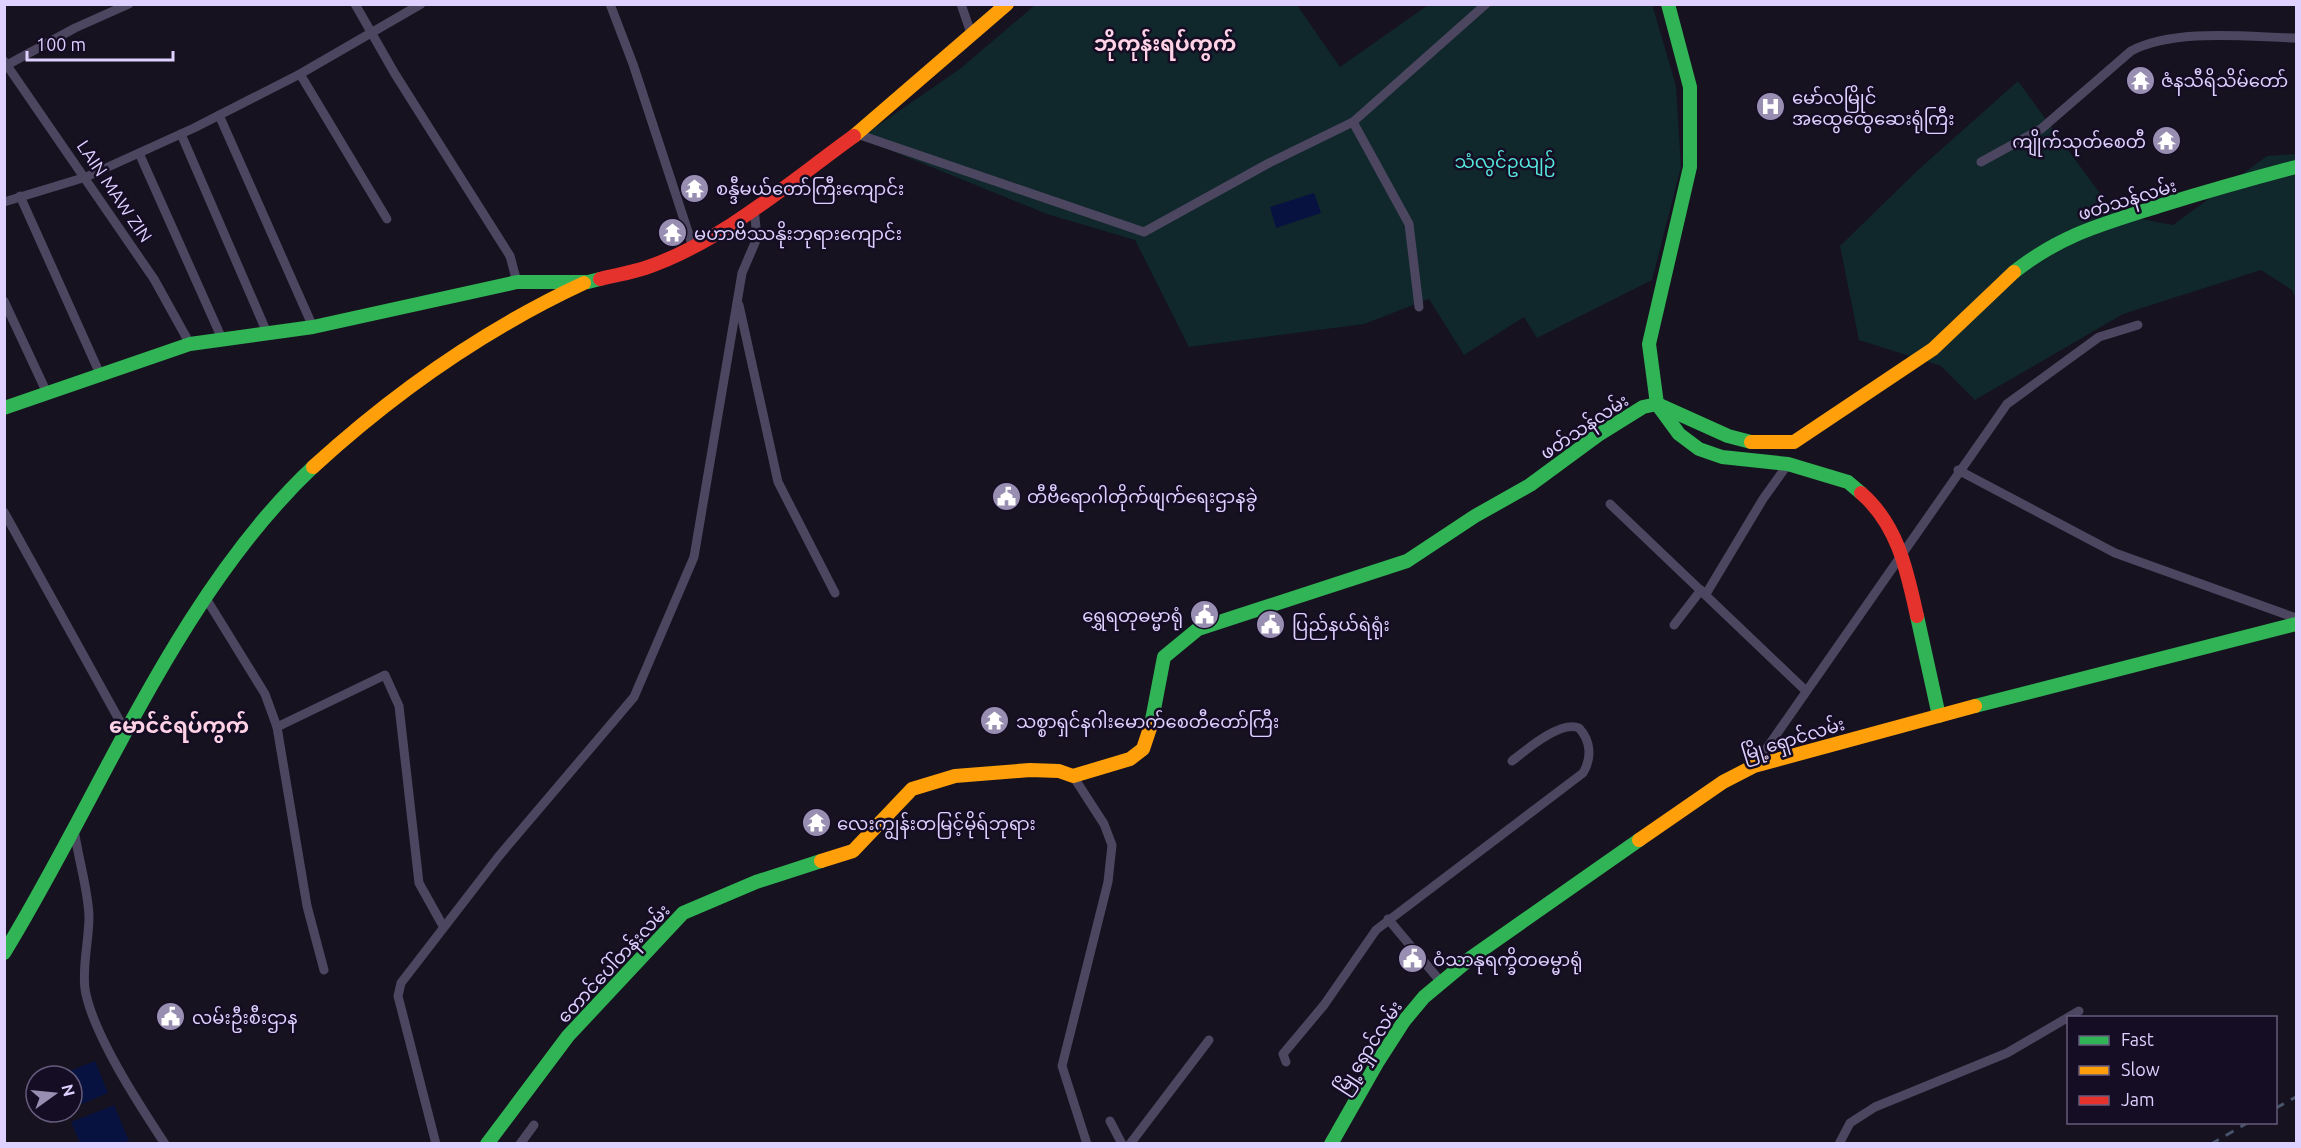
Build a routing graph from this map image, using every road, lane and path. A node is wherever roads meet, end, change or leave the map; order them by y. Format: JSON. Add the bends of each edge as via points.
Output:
{"nodes":[{"id":1,"x":129,"y":4,"type":"edge"},
{"id":2,"x":355,"y":4,"type":"edge"},
{"id":3,"x":421,"y":4,"type":"edge"},
{"id":4,"x":610,"y":4,"type":"edge"},
{"id":5,"x":961,"y":4,"type":"edge"},
{"id":6,"x":1007,"y":4,"type":"edge"},
{"id":7,"x":1486,"y":4,"type":"edge"},
{"id":8,"x":1668,"y":4,"type":"edge"},
{"id":9,"x":371,"y":32,"type":"junction"},
{"id":10,"x":972,"y":36,"type":"junction"},
{"id":11,"x":2296,"y":38,"type":"edge"},
{"id":12,"x":6,"y":63,"type":"edge"},
{"id":13,"x":300,"y":74,"type":"junction"},
{"id":14,"x":219,"y":115,"type":"junction"},
{"id":15,"x":1353,"y":122,"type":"junction"},
{"id":16,"x":181,"y":134,"type":"junction"},
{"id":17,"x":857,"y":134,"type":"junction"},
{"id":18,"x":139,"y":153,"type":"junction"},
{"id":19,"x":1981,"y":162,"type":"dead end"},
{"id":20,"x":2296,"y":167,"type":"edge"},
{"id":21,"x":86,"y":177,"type":"junction"},
{"id":22,"x":20,"y":196,"type":"junction"},
{"id":23,"x":4,"y":202,"type":"edge"},
{"id":24,"x":754,"y":208,"type":"junction"},
{"id":25,"x":387,"y":219,"type":"dead end"},
{"id":26,"x":693,"y":247,"type":"junction"},
{"id":27,"x":517,"y":282,"type":"junction"},
{"id":28,"x":588,"y":282,"type":"junction"},
{"id":29,"x":4,"y":301,"type":"edge"},
{"id":30,"x":738,"y":303,"type":"junction"},
{"id":31,"x":1419,"y":307,"type":"dead end"},
{"id":32,"x":2138,"y":325,"type":"dead end"},
{"id":33,"x":313,"y":327,"type":"junction"},
{"id":34,"x":268,"y":335,"type":"junction"},
{"id":35,"x":223,"y":341,"type":"junction"},
{"id":36,"x":190,"y":345,"type":"junction"},
{"id":37,"x":100,"y":374,"type":"junction"},
{"id":38,"x":47,"y":393,"type":"junction"},
{"id":39,"x":1657,"y":404,"type":"junction"},
{"id":40,"x":5,"y":406,"type":"edge"},
{"id":41,"x":1788,"y":464,"type":"junction"},
{"id":42,"x":1958,"y":470,"type":"junction"},
{"id":43,"x":1610,"y":504,"type":"dead end"},
{"id":44,"x":4,"y":512,"type":"edge"},
{"id":45,"x":1903,"y":553,"type":"junction"},
{"id":46,"x":1703,"y":592,"type":"junction"},
{"id":47,"x":835,"y":593,"type":"dead end"},
{"id":48,"x":207,"y":600,"type":"junction"},
{"id":49,"x":2296,"y":618,"type":"edge"},
{"id":50,"x":2296,"y":624,"type":"edge"},
{"id":51,"x":1674,"y":625,"type":"dead end"},
{"id":52,"x":1806,"y":692,"type":"junction"},
{"id":53,"x":1939,"y":716,"type":"junction"},
{"id":54,"x":277,"y":727,"type":"junction"},
{"id":55,"x":127,"y":734,"type":"junction"},
{"id":56,"x":1512,"y":761,"type":"dead end"},
{"id":57,"x":1754,"y":766,"type":"junction"},
{"id":58,"x":1072,"y":776,"type":"junction"},
{"id":59,"x":75,"y":835,"type":"junction"},
{"id":60,"x":1388,"y":919,"type":"junction"},
{"id":61,"x":443,"y":926,"type":"junction"},
{"id":62,"x":4,"y":953,"type":"edge"},
{"id":63,"x":324,"y":970,"type":"dead end"},
{"id":64,"x":1441,"y":982,"type":"junction"},
{"id":65,"x":2079,"y":1011,"type":"dead end"},
{"id":66,"x":2070,"y":1016,"type":"edge"},
{"id":67,"x":2067,"y":1018,"type":"edge"},
{"id":68,"x":1209,"y":1040,"type":"dead end"},
{"id":69,"x":1286,"y":1062,"type":"dead end"},
{"id":70,"x":1110,"y":1121,"type":"dead end"},
{"id":71,"x":534,"y":1125,"type":"dead end"},
{"id":72,"x":165,"y":1143,"type":"edge"},
{"id":73,"x":436,"y":1143,"type":"edge"},
{"id":74,"x":487,"y":1143,"type":"edge"},
{"id":75,"x":520,"y":1143,"type":"edge"},
{"id":76,"x":1087,"y":1143,"type":"edge"},
{"id":77,"x":1122,"y":1143,"type":"edge"},
{"id":78,"x":1130,"y":1143,"type":"edge"},
{"id":79,"x":1331,"y":1143,"type":"edge"},
{"id":80,"x":1839,"y":1143,"type":"edge"}],
"edges":[{"from":1,"to":12,"type":"street"},
{"from":2,"to":9,"type":"street"},
{"from":3,"to":9,"type":"street"},
{"from":4,"to":26,"type":"street"},
{"from":5,"to":10,"type":"street"},
{"from":6,"to":10,"type":"main road"},
{"from":7,"to":15,"type":"street"},
{"from":8,"to":39,"type":"main road","via":[[1690,87],[1690,167],[1649,344]]},
{"from":9,"to":13,"type":"street"},
{"from":9,"to":27,"type":"street","via":[[510,256]]},
{"from":10,"to":17,"type":"main road"},
{"from":11,"to":19,"type":"street","via":[[2187,38],[2143,46],[2132,51],[2041,129]]},
{"from":12,"to":21,"type":"street","name":"LAIN MAW ZIN"},
{"from":13,"to":14,"type":"street"},
{"from":13,"to":25,"type":"street"},
{"from":14,"to":16,"type":"street"},
{"from":14,"to":33,"type":"street"},
{"from":15,"to":17,"type":"street","via":[[1144,232]]},
{"from":15,"to":31,"type":"street","via":[[1408,224]]},
{"from":16,"to":18,"type":"street"},
{"from":16,"to":34,"type":"street"},
{"from":17,"to":24,"type":"main road"},
{"from":18,"to":21,"type":"street"},
{"from":18,"to":35,"type":"street"},
{"from":20,"to":39,"type":"main road","name":"ဖတ်သန်လမ်း","via":[[2075,233],[2010,275],[1933,349],[1794,442],[1755,443],[1728,436]]},
{"from":21,"to":22,"type":"street"},
{"from":21,"to":36,"type":"street","name":"LAIN MAW ZIN","via":[[154,279]]},
{"from":22,"to":23,"type":"street"},
{"from":22,"to":37,"type":"street"},
{"from":24,"to":26,"type":"main road"},
{"from":24,"to":30,"type":"street","via":[[757,238],[742,273]]},
{"from":26,"to":28,"type":"main road","via":[[645,268]]},
{"from":27,"to":28,"type":"main road"},
{"from":27,"to":33,"type":"main road"},
{"from":28,"to":48,"type":"main road","via":[[541,301],[441,362],[372,416],[275,505]]},
{"from":29,"to":38,"type":"street"},
{"from":30,"to":47,"type":"street","via":[[778,482]]},
{"from":30,"to":61,"type":"street","via":[[694,557],[634,697]]},
{"from":32,"to":42,"type":"street","via":[[2099,337],[2007,404]]},
{"from":33,"to":34,"type":"main road"},
{"from":34,"to":35,"type":"main road"},
{"from":35,"to":36,"type":"main road"},
{"from":36,"to":37,"type":"main road"},
{"from":37,"to":38,"type":"main road"},
{"from":38,"to":40,"type":"main road"},
{"from":39,"to":41,"type":"main road","via":[[1679,434],[1698,449],[1722,457]]},
{"from":39,"to":58,"type":"main road","name":"ဖတ်သန်လမ်း","via":[[1643,407],[1598,435],[1530,485],[1407,561],[1198,629],[1164,657],[1143,749],[1130,759]]},
{"from":41,"to":45,"type":"main road","via":[[1848,482],[1876,506]]},
{"from":41,"to":46,"type":"street"},
{"from":42,"to":45,"type":"street"},
{"from":42,"to":49,"type":"street","via":[[2115,553]]},
{"from":43,"to":46,"type":"street"},
{"from":44,"to":55,"type":"street"},
{"from":45,"to":52,"type":"street"},
{"from":45,"to":53,"type":"main road"},
{"from":46,"to":51,"type":"street"},
{"from":46,"to":52,"type":"street"},
{"from":48,"to":54,"type":"street","via":[[265,694]]},
{"from":48,"to":55,"type":"main road"},
{"from":50,"to":53,"type":"main road","name":"မြို့ရှောင်လမ်း"},
{"from":52,"to":57,"type":"street"},
{"from":53,"to":57,"type":"main road","name":"မြို့ရှောင်လမ်း"},
{"from":54,"to":61,"type":"street","via":[[385,675],[399,706],[418,883]]},
{"from":54,"to":63,"type":"street","via":[[307,906]]},
{"from":55,"to":59,"type":"main road"},
{"from":56,"to":60,"type":"street","via":[[1569,726],[1582,732],[1589,751],[1583,773]]},
{"from":57,"to":64,"type":"main road","name":"မြို့ရှောင်လမ်း","via":[[1723,782],[1619,853]]},
{"from":58,"to":74,"type":"main road","name":"တောင်ပေါ်တန်းလမ်း","via":[[1059,771],[1030,770],[955,776],[912,789],[853,850],[756,882],[683,914],[568,1036]]},
{"from":58,"to":76,"type":"street","via":[[1104,824],[1112,845],[1110,875],[1062,1066]]},
{"from":59,"to":62,"type":"main road"},
{"from":59,"to":72,"type":"street","via":[[89,915],[86,992],[101,1033],[137,1101]]},
{"from":60,"to":64,"type":"street"},
{"from":60,"to":69,"type":"street","via":[[1283,1054]]},
{"from":61,"to":73,"type":"street","via":[[401,983],[398,996]]},
{"from":64,"to":79,"type":"main road","name":"မြို့ရှောင်လမ်း","via":[[1404,1022]]},
{"from":65,"to":66,"type":"street"},
{"from":67,"to":80,"type":"street","via":[[2007,1053],[1875,1107],[1850,1123]]},
{"from":68,"to":78,"type":"street"},
{"from":70,"to":77,"type":"street"},
{"from":71,"to":75,"type":"street"}]}
